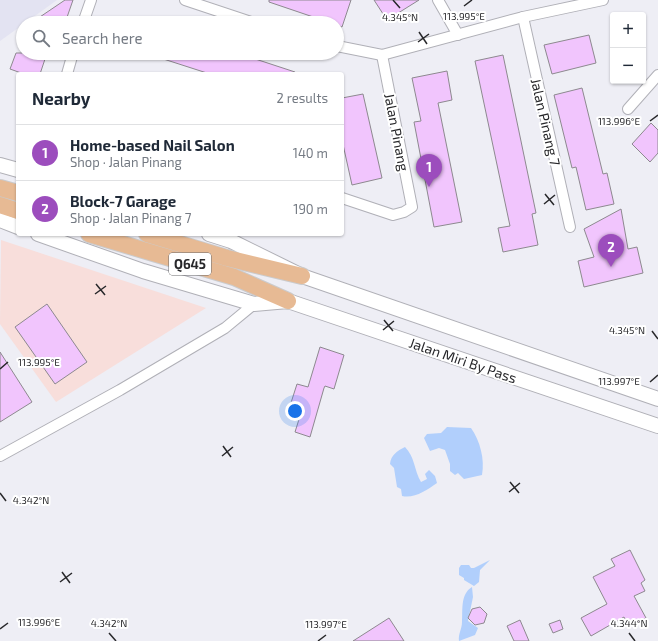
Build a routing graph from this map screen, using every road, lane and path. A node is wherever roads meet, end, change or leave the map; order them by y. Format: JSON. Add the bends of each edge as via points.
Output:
{"nodes":[{"id":1,"x":91,"y":0,"type":"edge"},
{"id":2,"x":185,"y":0,"type":"edge"},
{"id":3,"x":438,"y":0,"type":"edge"},
{"id":4,"x":601,"y":0,"type":"edge"},
{"id":5,"x":85,"y":16,"type":"edge"},
{"id":6,"x":233,"y":16,"type":"edge"},
{"id":7,"x":523,"y":18,"type":"junction"},
{"id":8,"x":458,"y":35,"type":"junction"},
{"id":9,"x":344,"y":48,"type":"edge"},
{"id":10,"x":382,"y":56,"type":"junction"},
{"id":11,"x":71,"y":60,"type":"edge"},
{"id":12,"x":68,"y":72,"type":"edge"},
{"id":13,"x":658,"y":75,"type":"edge"},
{"id":14,"x":628,"y":109,"type":"dead end"},
{"id":15,"x":0,"y":165,"type":"edge"},
{"id":16,"x":16,"y":169,"type":"edge"},
{"id":17,"x":0,"y":188,"type":"edge"},
{"id":18,"x":16,"y":192,"type":"edge"},
{"id":19,"x":344,"y":199,"type":"edge"},
{"id":20,"x":0,"y":205,"type":"edge"},
{"id":21,"x":16,"y":210,"type":"edge"},
{"id":22,"x":0,"y":220,"type":"edge"},
{"id":23,"x":16,"y":226,"type":"edge"},
{"id":24,"x":570,"y":227,"type":"dead end"},
{"id":25,"x":44,"y":236,"type":"edge"},
{"id":26,"x":96,"y":236,"type":"edge"},
{"id":27,"x":154,"y":236,"type":"edge"},
{"id":28,"x":215,"y":236,"type":"edge"},
{"id":29,"x":302,"y":276,"type":"junction"},
{"id":30,"x":288,"y":301,"type":"junction"},
{"id":31,"x":254,"y":304,"type":"junction"},
{"id":32,"x":658,"y":399,"type":"edge"},
{"id":33,"x":658,"y":426,"type":"edge"},
{"id":34,"x":1,"y":454,"type":"edge"}],
"edges":[{"from":1,"to":5,"type":"street"},
{"from":2,"to":6,"type":"street"},
{"from":3,"to":8,"type":"street"},
{"from":4,"to":7,"type":"street"},
{"from":7,"to":8,"type":"street"},
{"from":7,"to":24,"type":"street","name":"Jalan Pinang 7"},
{"from":8,"to":10,"type":"street"},
{"from":9,"to":10,"type":"street"},
{"from":10,"to":19,"type":"street","name":"Jalan Pinang","via":[[412,207],[393,215]]},
{"from":11,"to":12,"type":"street"},
{"from":13,"to":14,"type":"street"},
{"from":15,"to":16,"type":"main road"},
{"from":17,"to":18,"type":"highway"},
{"from":20,"to":21,"type":"highway"},
{"from":22,"to":23,"type":"main road"},
{"from":25,"to":31,"type":"main road","name":"Jalan Miri By Pass","number":"Q645","via":[[136,269]]},
{"from":26,"to":30,"type":"highway","number":"Q645","via":[[234,277]]},
{"from":27,"to":29,"type":"highway","number":"Q645","via":[[227,258]]},
{"from":28,"to":29,"type":"main road","name":"Jalan Miri By Pass","number":"Q645","via":[[231,241]]},
{"from":29,"to":32,"type":"main road","name":"Jalan Miri By Pass","number":"Q645"},
{"from":30,"to":31,"type":"main road","name":"Jalan Miri By Pass","number":"Q645"},
{"from":30,"to":33,"type":"main road","name":"Jalan Miri By Pass","number":"Q645"},
{"from":31,"to":34,"type":"street","via":[[225,328],[120,390]]}]}
